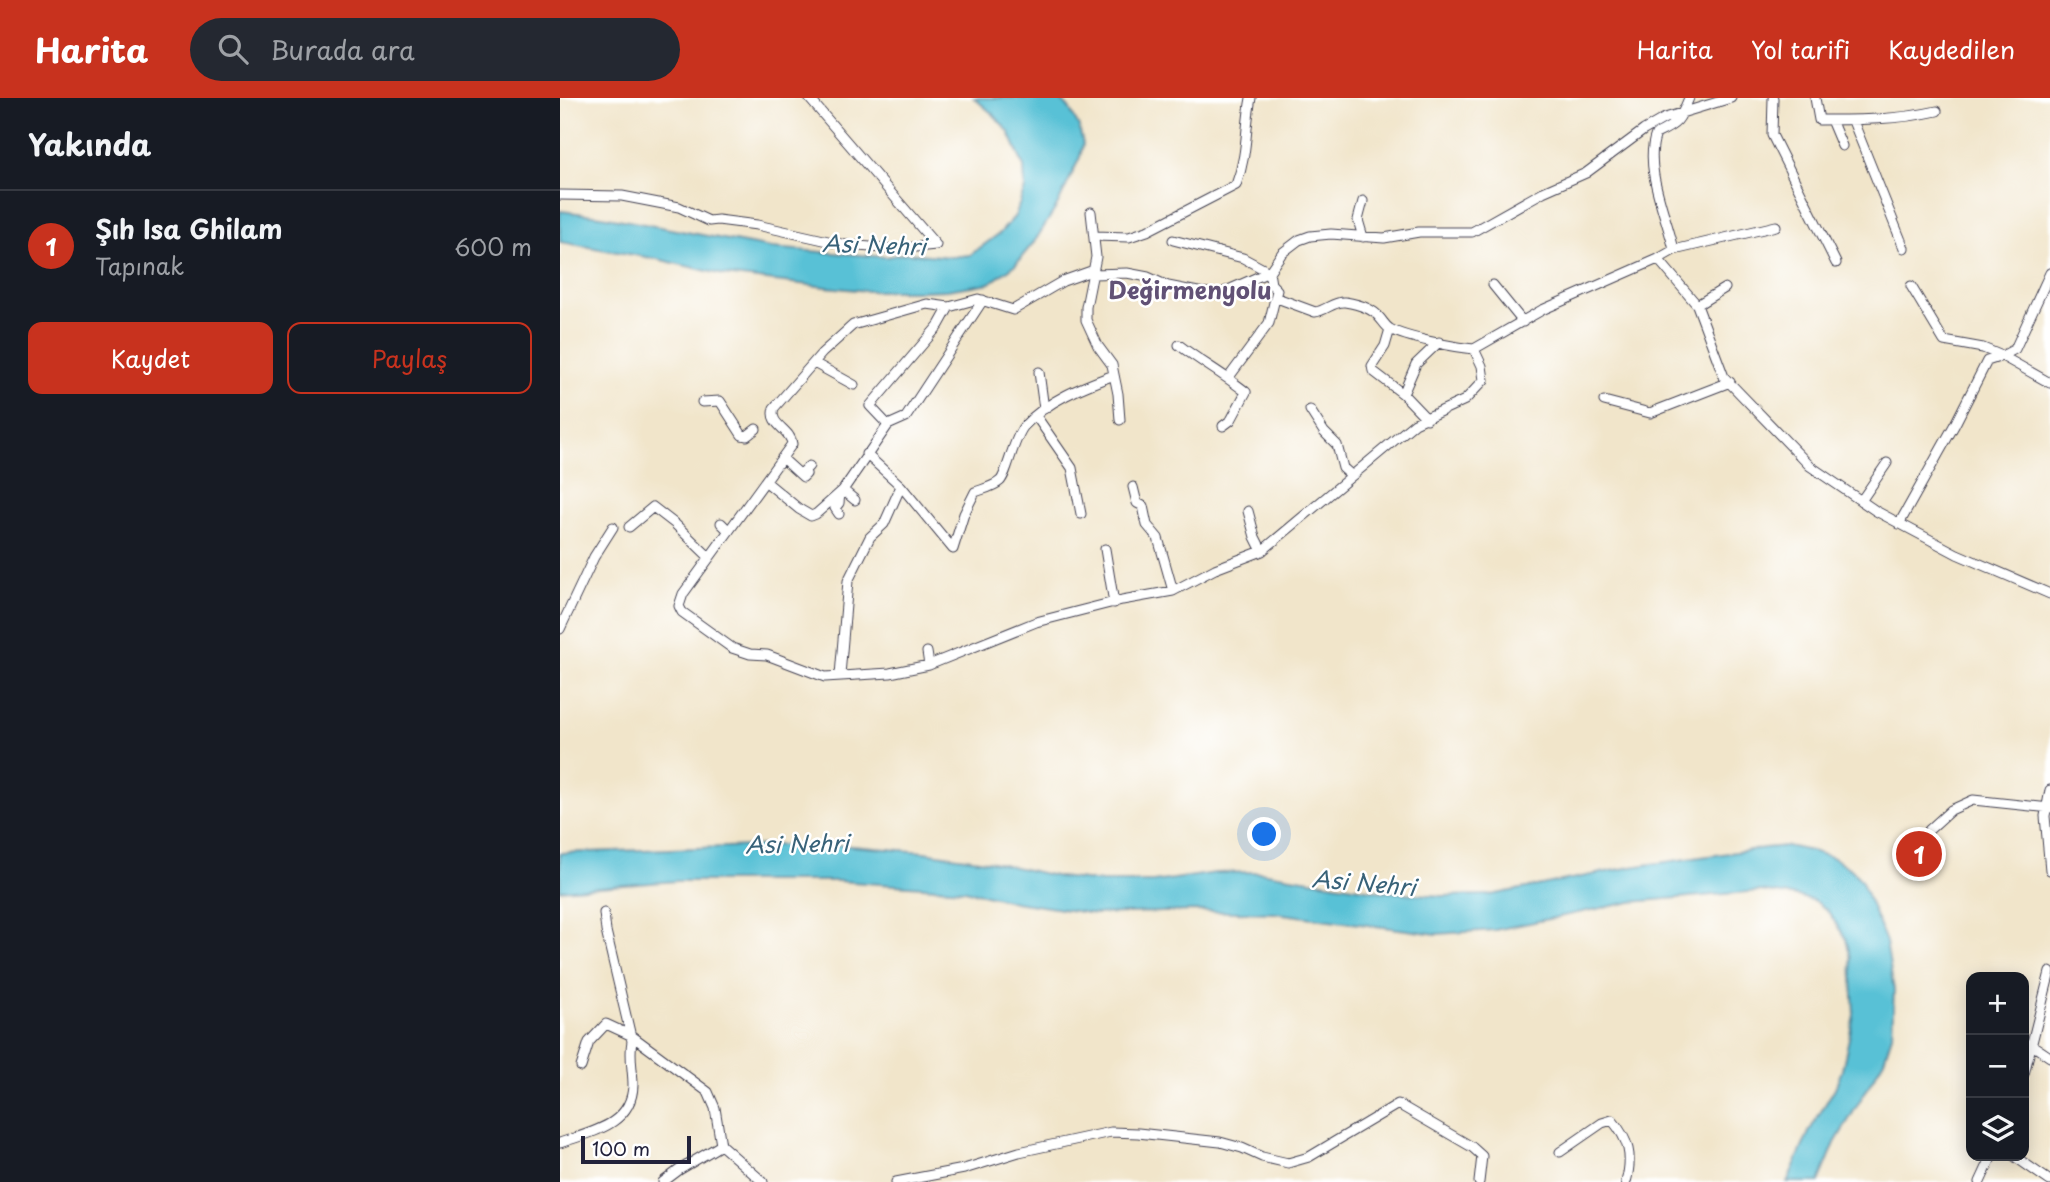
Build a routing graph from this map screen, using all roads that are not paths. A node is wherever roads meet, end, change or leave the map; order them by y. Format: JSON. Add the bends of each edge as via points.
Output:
{"nodes":[{"id":1,"x":809,"y":98,"type":"edge"},
{"id":2,"x":1251,"y":98,"type":"edge"},
{"id":3,"x":1689,"y":98,"type":"edge"},
{"id":4,"x":1731,"y":98,"type":"edge"},
{"id":5,"x":1773,"y":98,"type":"edge"},
{"id":6,"x":1815,"y":98,"type":"edge"},
{"id":7,"x":1707,"y":101,"type":"edge"},
{"id":8,"x":1684,"y":111,"type":"junction"},
{"id":9,"x":1937,"y":111,"type":"dead end"},
{"id":10,"x":1831,"y":120,"type":"junction"},
{"id":11,"x":1853,"y":121,"type":"junction"},
{"id":12,"x":1842,"y":146,"type":"dead end"},
{"id":13,"x":560,"y":195,"type":"edge"},
{"id":14,"x":1363,"y":201,"type":"dead end"},
{"id":15,"x":1091,"y":212,"type":"dead end"},
{"id":16,"x":1776,"y":226,"type":"dead end"},
{"id":17,"x":1094,"y":236,"type":"junction"},
{"id":18,"x":1363,"y":237,"type":"junction"},
{"id":19,"x":1174,"y":240,"type":"dead end"},
{"id":20,"x":1904,"y":248,"type":"dead end"},
{"id":21,"x":1674,"y":250,"type":"junction"},
{"id":22,"x":1658,"y":260,"type":"junction"},
{"id":23,"x":1836,"y":262,"type":"dead end"},
{"id":24,"x":1093,"y":272,"type":"junction"},
{"id":25,"x":1269,"y":272,"type":"junction"},
{"id":26,"x":2050,"y":273,"type":"edge"},
{"id":27,"x":1493,"y":285,"type":"dead end"},
{"id":28,"x":1911,"y":286,"type":"dead end"},
{"id":29,"x":1725,"y":288,"type":"dead end"},
{"id":30,"x":1277,"y":298,"type":"junction"},
{"id":31,"x":983,"y":300,"type":"junction"},
{"id":32,"x":1697,"y":305,"type":"junction"},
{"id":33,"x":949,"y":307,"type":"junction"},
{"id":34,"x":1524,"y":322,"type":"junction"},
{"id":35,"x":1390,"y":329,"type":"junction"},
{"id":36,"x":1439,"y":342,"type":"junction"},
{"id":37,"x":1180,"y":345,"type":"dead end"},
{"id":38,"x":1475,"y":349,"type":"junction"},
{"id":39,"x":2002,"y":356,"type":"junction"},
{"id":40,"x":814,"y":363,"type":"junction"},
{"id":41,"x":1039,"y":372,"type":"dead end"},
{"id":42,"x":1114,"y":375,"type":"junction"},
{"id":43,"x":1229,"y":377,"type":"junction"},
{"id":44,"x":1730,"y":382,"type":"junction"},
{"id":45,"x":2050,"y":383,"type":"edge"},
{"id":46,"x":854,"y":385,"type":"dead end"},
{"id":47,"x":1403,"y":394,"type":"junction"},
{"id":48,"x":1604,"y":401,"type":"dead end"},
{"id":49,"x":702,"y":402,"type":"dead end"},
{"id":50,"x":1044,"y":409,"type":"junction"},
{"id":51,"x":1310,"y":410,"type":"dead end"},
{"id":52,"x":1036,"y":416,"type":"junction"},
{"id":53,"x":1427,"y":419,"type":"junction"},
{"id":54,"x":1119,"y":420,"type":"dead end"},
{"id":55,"x":888,"y":425,"type":"junction"},
{"id":56,"x":1223,"y":426,"type":"dead end"},
{"id":57,"x":756,"y":429,"type":"dead end"},
{"id":58,"x":866,"y":454,"type":"junction"},
{"id":59,"x":782,"y":458,"type":"junction"},
{"id":60,"x":1887,"y":463,"type":"dead end"},
{"id":61,"x":809,"y":466,"type":"dead end"},
{"id":62,"x":1351,"y":475,"type":"junction"},
{"id":63,"x":765,"y":481,"type":"junction"},
{"id":64,"x":901,"y":486,"type":"junction"},
{"id":65,"x":1133,"y":487,"type":"dead end"},
{"id":66,"x":841,"y":491,"type":"junction"},
{"id":67,"x":855,"y":500,"type":"dead end"},
{"id":68,"x":1861,"y":501,"type":"junction"},
{"id":69,"x":1248,"y":512,"type":"dead end"},
{"id":70,"x":839,"y":514,"type":"dead end"},
{"id":71,"x":1081,"y":514,"type":"dead end"},
{"id":72,"x":721,"y":523,"type":"dead end"},
{"id":73,"x":1899,"y":524,"type":"junction"},
{"id":74,"x":612,"y":527,"type":"dead end"},
{"id":75,"x":629,"y":527,"type":"dead end"},
{"id":76,"x":729,"y":531,"type":"junction"},
{"id":77,"x":1105,"y":549,"type":"dead end"},
{"id":78,"x":1262,"y":551,"type":"junction"},
{"id":79,"x":709,"y":557,"type":"junction"},
{"id":80,"x":1173,"y":591,"type":"junction"},
{"id":81,"x":2050,"y":594,"type":"edge"},
{"id":82,"x":1114,"y":603,"type":"junction"},
{"id":83,"x":560,"y":629,"type":"edge"},
{"id":84,"x":927,"y":652,"type":"dead end"},
{"id":85,"x":929,"y":665,"type":"junction"},
{"id":86,"x":840,"y":675,"type":"junction"},
{"id":87,"x":2050,"y":790,"type":"edge"},
{"id":88,"x":2048,"y":808,"type":"edge"},
{"id":89,"x":1929,"y":830,"type":"dead end"},
{"id":90,"x":2050,"y":870,"type":"edge"},
{"id":91,"x":604,"y":913,"type":"dead end"},
{"id":92,"x":2050,"y":972,"type":"edge"},
{"id":93,"x":632,"y":1036,"type":"junction"},
{"id":94,"x":2032,"y":1045,"type":"junction"},
{"id":95,"x":2029,"y":1056,"type":"edge"},
{"id":96,"x":2050,"y":1057,"type":"edge"},
{"id":97,"x":581,"y":1067,"type":"dead end"},
{"id":98,"x":560,"y":1143,"type":"edge"},
{"id":99,"x":721,"y":1145,"type":"junction"},
{"id":100,"x":1560,"y":1152,"type":"dead end"},
{"id":101,"x":1990,"y":1161,"type":"edge"},
{"id":102,"x":2021,"y":1161,"type":"edge"},
{"id":103,"x":2049,"y":1181,"type":"edge"},
{"id":104,"x":663,"y":1182,"type":"edge"},
{"id":105,"x":763,"y":1182,"type":"edge"},
{"id":106,"x":895,"y":1182,"type":"edge"},
{"id":107,"x":1479,"y":1182,"type":"edge"},
{"id":108,"x":1626,"y":1182,"type":"edge"},
{"id":109,"x":1980,"y":1182,"type":"edge"}],
"edges":[{"from":1,"to":13,"type":"street","via":[[936,246],[846,245],[757,225],[709,221],[679,206],[622,196]]},
{"from":2,"to":17,"type":"street","via":[[1246,149],[1236,185],[1147,231],[1129,237]]},
{"from":3,"to":8,"type":"street"},
{"from":4,"to":7,"type":"street"},
{"from":5,"to":23,"type":"street","via":[[1772,135]]},
{"from":6,"to":10,"type":"street","via":[[1819,120]]},
{"from":7,"to":8,"type":"street"},
{"from":8,"to":18,"type":"street","via":[[1644,130],[1575,179],[1472,232]]},
{"from":8,"to":21,"type":"street","via":[[1680,120],[1656,134],[1653,142],[1652,162]]},
{"from":9,"to":11,"type":"street"},
{"from":10,"to":11,"type":"street"},
{"from":10,"to":12,"type":"street"},
{"from":11,"to":20,"type":"street"},
{"from":14,"to":18,"type":"street","via":[[1358,220]]},
{"from":15,"to":17,"type":"street"},
{"from":16,"to":21,"type":"street"},
{"from":17,"to":24,"type":"street"},
{"from":18,"to":25,"type":"street","via":[[1304,237],[1282,253]]},
{"from":19,"to":25,"type":"street","via":[[1242,258]]},
{"from":21,"to":22,"type":"street"},
{"from":22,"to":32,"type":"street"},
{"from":22,"to":34,"type":"street"},
{"from":24,"to":25,"type":"street","via":[[1127,273],[1168,286],[1219,294]]},
{"from":24,"to":31,"type":"street","via":[[1063,281],[1013,310]]},
{"from":24,"to":42,"type":"street","via":[[1086,320]]},
{"from":25,"to":30,"type":"street"},
{"from":26,"to":39,"type":"street","via":[[2015,349]]},
{"from":27,"to":34,"type":"street"},
{"from":28,"to":39,"type":"street","via":[[1944,341]]},
{"from":29,"to":32,"type":"street"},
{"from":30,"to":35,"type":"street","via":[[1315,312],[1340,302],[1366,307]]},
{"from":30,"to":43,"type":"street","via":[[1269,323]]},
{"from":31,"to":33,"type":"street"},
{"from":31,"to":55,"type":"street","via":[[906,417]]},
{"from":32,"to":44,"type":"street","via":[[1724,377]]},
{"from":33,"to":40,"type":"street","via":[[927,304],[853,325]]},
{"from":33,"to":55,"type":"street","via":[[870,406]]},
{"from":34,"to":38,"type":"street"},
{"from":35,"to":36,"type":"street"},
{"from":35,"to":47,"type":"street","via":[[1373,371]]},
{"from":36,"to":38,"type":"street"},
{"from":36,"to":47,"type":"street","via":[[1416,364]]},
{"from":37,"to":43,"type":"street"},
{"from":38,"to":53,"type":"street","via":[[1484,380],[1465,400]]},
{"from":39,"to":45,"type":"street"},
{"from":39,"to":73,"type":"street","via":[[1987,362]]},
{"from":40,"to":46,"type":"street"},
{"from":40,"to":59,"type":"street","via":[[772,411],[775,422],[792,439]]},
{"from":41,"to":50,"type":"street"},
{"from":42,"to":50,"type":"street"},
{"from":42,"to":54,"type":"street"},
{"from":43,"to":56,"type":"street","via":[[1246,394]]},
{"from":44,"to":48,"type":"street","via":[[1650,413]]},
{"from":44,"to":68,"type":"street","via":[[1810,466]]},
{"from":47,"to":53,"type":"street"},
{"from":49,"to":57,"type":"street","via":[[720,401],[742,435]]},
{"from":50,"to":52,"type":"street"},
{"from":51,"to":62,"type":"street","via":[[1337,445],[1343,468]]},
{"from":52,"to":64,"type":"street","via":[[1013,446],[1003,477],[975,492],[953,549]]},
{"from":52,"to":71,"type":"street","via":[[1072,468]]},
{"from":53,"to":62,"type":"street","via":[[1415,423]]},
{"from":55,"to":58,"type":"street"},
{"from":58,"to":64,"type":"street"},
{"from":58,"to":66,"type":"street"},
{"from":59,"to":61,"type":"street","via":[[803,477]]},
{"from":59,"to":63,"type":"street"},
{"from":60,"to":68,"type":"street"},
{"from":62,"to":78,"type":"street"},
{"from":63,"to":66,"type":"street","via":[[811,516]]},
{"from":63,"to":76,"type":"street"},
{"from":64,"to":86,"type":"street","via":[[884,524],[870,537],[848,581]]},
{"from":65,"to":80,"type":"street","via":[[1147,524],[1158,538]]},
{"from":66,"to":67,"type":"street"},
{"from":66,"to":70,"type":"street","via":[[835,508]]},
{"from":68,"to":73,"type":"street"},
{"from":69,"to":78,"type":"street"},
{"from":72,"to":76,"type":"street"},
{"from":73,"to":81,"type":"street"},
{"from":74,"to":83,"type":"street"},
{"from":75,"to":79,"type":"street","via":[[653,507]]},
{"from":76,"to":79,"type":"street"},
{"from":77,"to":82,"type":"street"},
{"from":78,"to":80,"type":"street"},
{"from":79,"to":86,"type":"street","via":[[683,594],[681,612],[732,648],[767,655],[825,677]]},
{"from":80,"to":82,"type":"street"},
{"from":82,"to":85,"type":"street","via":[[1036,622]]},
{"from":84,"to":85,"type":"street"},
{"from":85,"to":86,"type":"street","via":[[890,673]]},
{"from":87,"to":88,"type":"street"},
{"from":88,"to":89,"type":"street","via":[[1973,800],[1951,810]]},
{"from":88,"to":90,"type":"street"},
{"from":91,"to":93,"type":"street"},
{"from":92,"to":94,"type":"street"},
{"from":93,"to":97,"type":"street","via":[[606,1024],[589,1042]]},
{"from":93,"to":98,"type":"street","via":[[633,1088],[626,1111],[608,1126]]},
{"from":93,"to":99,"type":"street","via":[[708,1092]]},
{"from":94,"to":95,"type":"street"},
{"from":94,"to":96,"type":"street"},
{"from":99,"to":104,"type":"street"},
{"from":99,"to":105,"type":"street"},
{"from":100,"to":108,"type":"street","via":[[1612,1120],[1625,1135],[1629,1152]]},
{"from":101,"to":109,"type":"street"},
{"from":102,"to":103,"type":"street"},
{"from":106,"to":107,"type":"street","via":[[1111,1132],[1220,1142],[1288,1163],[1309,1157],[1398,1104],[1482,1156]]}]}
